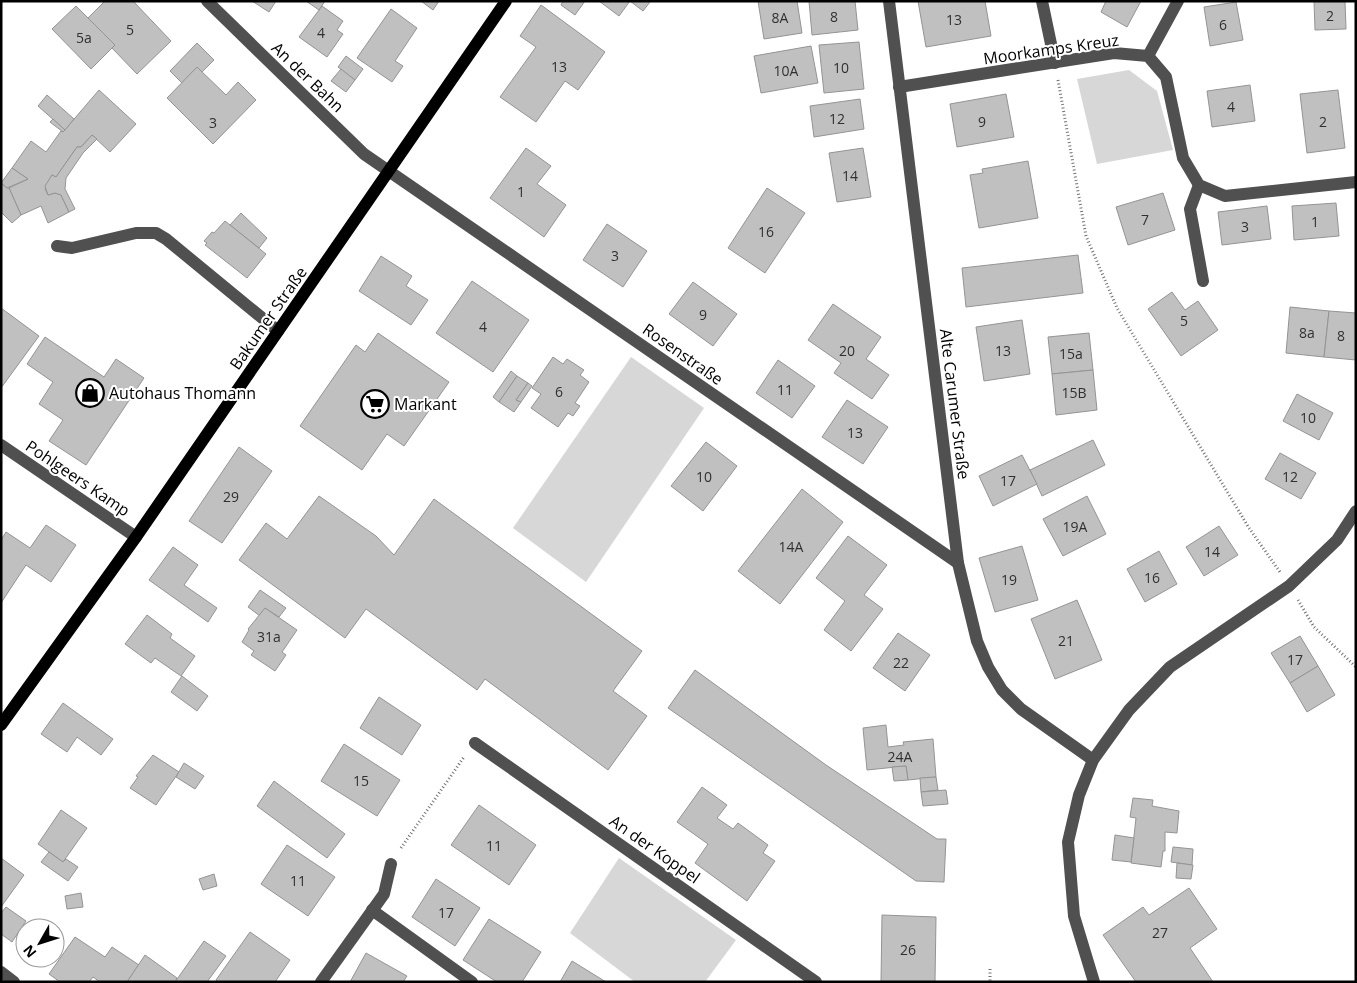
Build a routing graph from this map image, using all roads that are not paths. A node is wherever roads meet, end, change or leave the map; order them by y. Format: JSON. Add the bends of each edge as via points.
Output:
{"nodes":[{"id":1,"x":207,"y":1,"type":"edge"},
{"id":2,"x":506,"y":1,"type":"edge"},
{"id":3,"x":889,"y":1,"type":"edge"},
{"id":4,"x":1042,"y":1,"type":"edge"},
{"id":5,"x":1178,"y":1,"type":"edge"},
{"id":6,"x":1148,"y":56,"type":"junction"},
{"id":7,"x":1055,"y":63,"type":"junction"},
{"id":8,"x":899,"y":88,"type":"junction"},
{"id":9,"x":390,"y":171,"type":"junction"},
{"id":10,"x":1356,"y":182,"type":"edge"},
{"id":11,"x":1200,"y":185,"type":"junction"},
{"id":12,"x":57,"y":246,"type":"dead end"},
{"id":13,"x":1203,"y":281,"type":"dead end"},
{"id":14,"x":278,"y":332,"type":"junction"},
{"id":15,"x":1,"y":445,"type":"edge"},
{"id":16,"x":1356,"y":511,"type":"edge"},
{"id":17,"x":136,"y":537,"type":"junction"},
{"id":18,"x":958,"y":563,"type":"junction"},
{"id":19,"x":1,"y":725,"type":"edge"},
{"id":20,"x":476,"y":743,"type":"road end"},
{"id":21,"x":1093,"y":760,"type":"junction"},
{"id":22,"x":391,"y":864,"type":"dead end"},
{"id":23,"x":372,"y":910,"type":"junction"},
{"id":24,"x":1,"y":972,"type":"edge"},
{"id":25,"x":14,"y":982,"type":"edge"},
{"id":26,"x":321,"y":982,"type":"edge"},
{"id":27,"x":472,"y":982,"type":"edge"},
{"id":28,"x":816,"y":982,"type":"edge"},
{"id":29,"x":1094,"y":982,"type":"edge"}],
"edges":[{"from":1,"to":9,"type":"street","name":"An der Bahn","via":[[364,154]]},
{"from":2,"to":9,"type":"main road","name":"Bakumer Straße"},
{"from":3,"to":8,"type":"street","name":"Alte Carumer Straße"},
{"from":4,"to":7,"type":"street"},
{"from":5,"to":6,"type":"street"},
{"from":6,"to":7,"type":"street","name":"Moorkamps Kreuz","via":[[1114,53]]},
{"from":6,"to":11,"type":"street","via":[[1166,77],[1183,158]]},
{"from":7,"to":8,"type":"street","name":"Moorkamps Kreuz"},
{"from":8,"to":18,"type":"street","name":"Alte Carumer Straße"},
{"from":9,"to":14,"type":"main road","name":"Bakumer Straße"},
{"from":9,"to":18,"type":"street","name":"Rosenstraße"},
{"from":10,"to":11,"type":"street","via":[[1225,196]]},
{"from":11,"to":13,"type":"street","via":[[1190,209]]},
{"from":12,"to":14,"type":"street","via":[[72,248],[136,233],[156,233]]},
{"from":14,"to":17,"type":"main road","name":"Bakumer Straße"},
{"from":15,"to":17,"type":"street","name":"Pohlgeers Kamp"},
{"from":16,"to":21,"type":"street","via":[[1336,540],[1289,586],[1170,667],[1129,710]]},
{"from":17,"to":19,"type":"main road","name":"Bakumer Straße"},
{"from":18,"to":21,"type":"street","name":"Alte Carumer Straße","via":[[977,641],[1002,690],[1021,709]]},
{"from":20,"to":28,"type":"street","name":"An der Koppel"},
{"from":21,"to":29,"type":"street","via":[[1079,795],[1068,842],[1074,916]]},
{"from":22,"to":23,"type":"street","via":[[384,894]]},
{"from":23,"to":26,"type":"street"},
{"from":23,"to":27,"type":"street"},
{"from":24,"to":25,"type":"street"}]}
